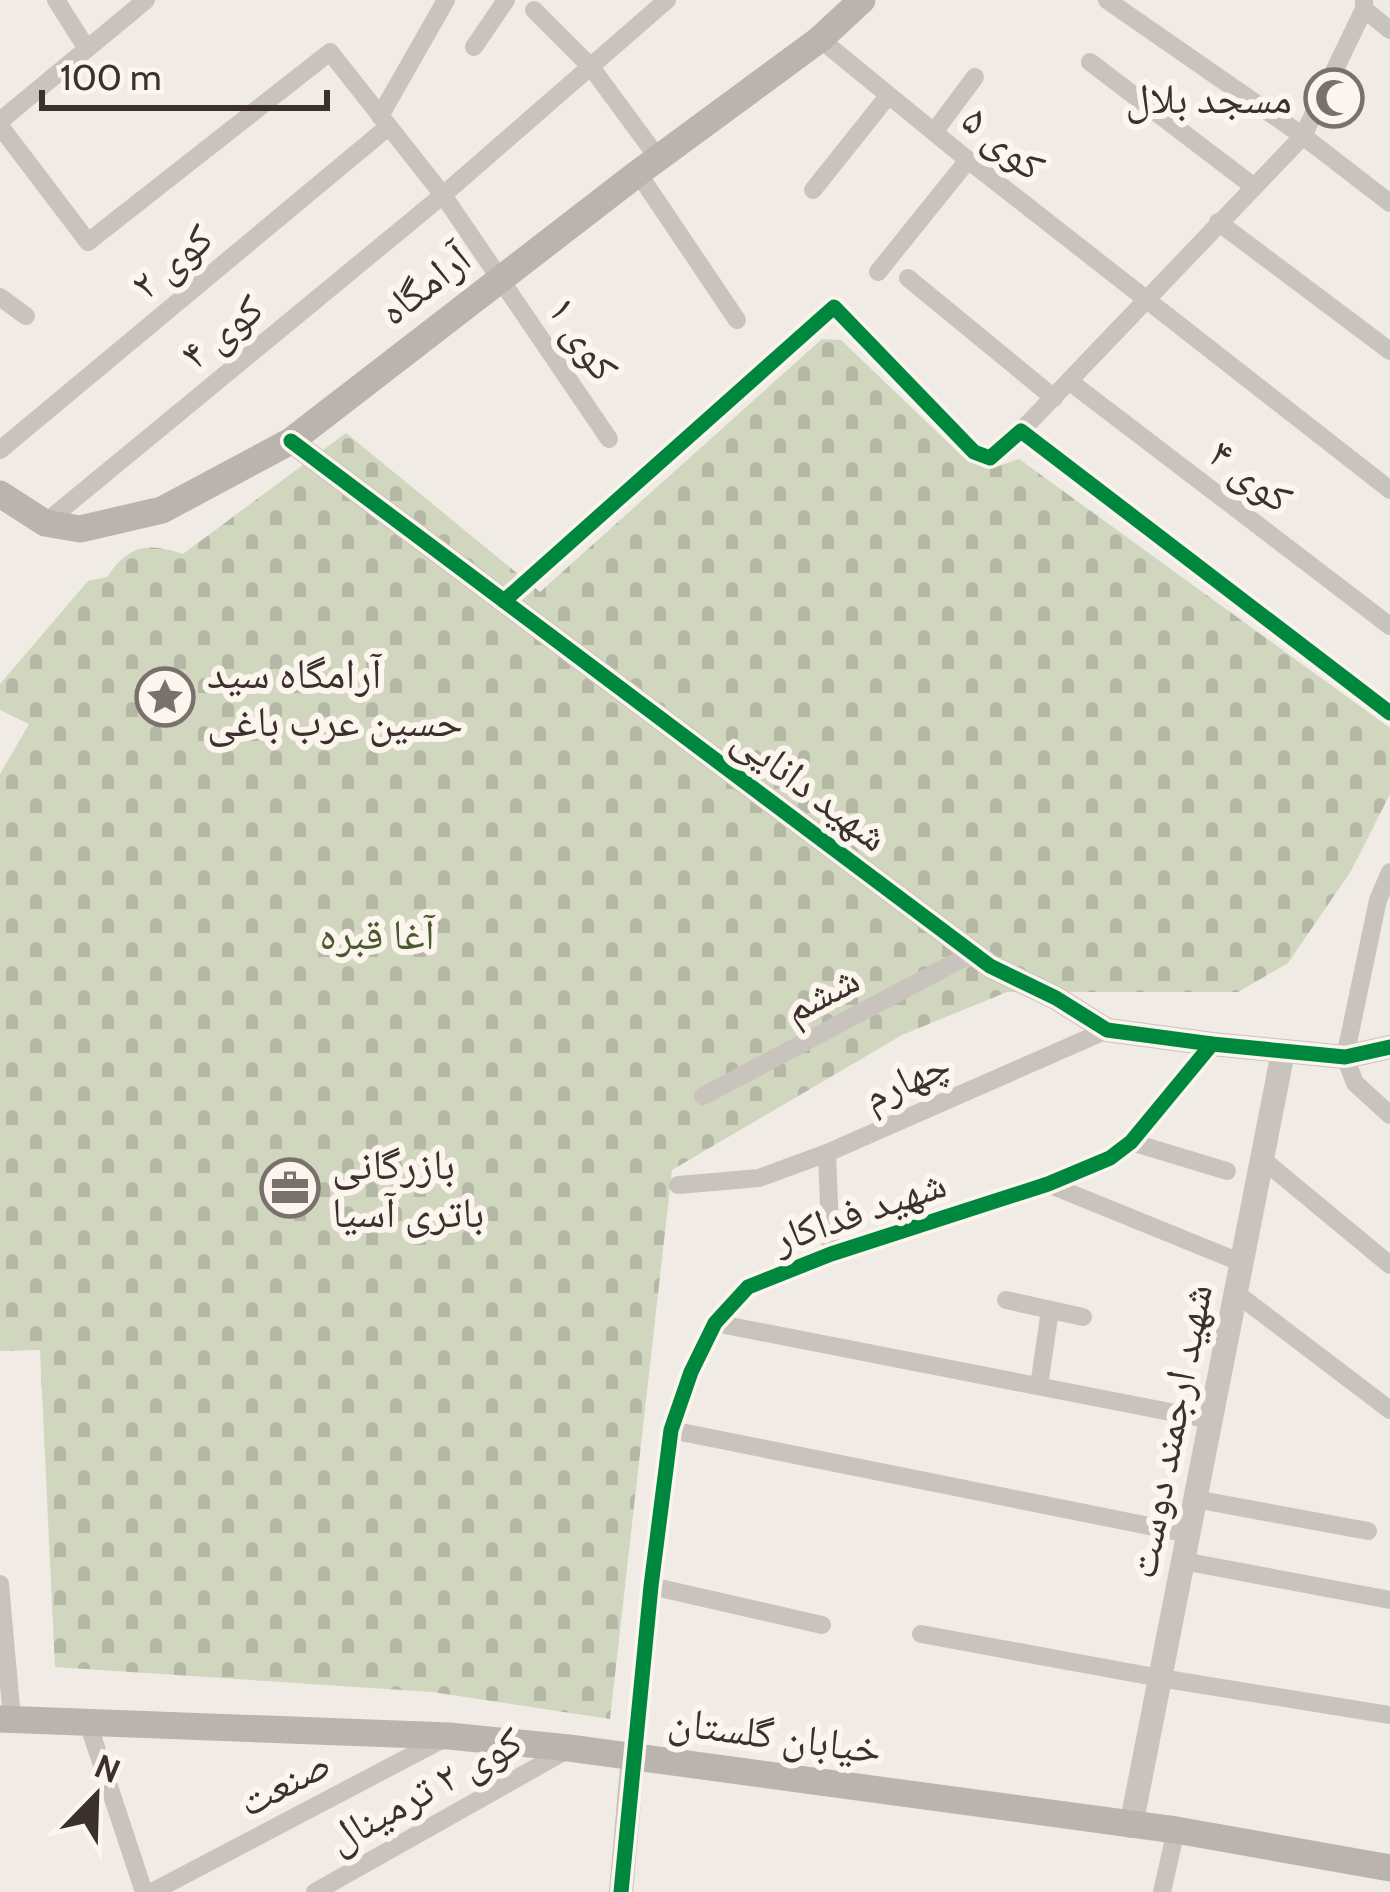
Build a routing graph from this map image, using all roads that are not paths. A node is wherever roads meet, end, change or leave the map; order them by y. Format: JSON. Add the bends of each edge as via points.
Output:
{"nodes":[{"id":1,"x":56,"y":0,"type":"edge"},
{"id":2,"x":146,"y":0,"type":"edge"},
{"id":3,"x":446,"y":0,"type":"edge"},
{"id":4,"x":506,"y":0,"type":"edge"},
{"id":5,"x":667,"y":0,"type":"edge"},
{"id":6,"x":862,"y":0,"type":"edge"},
{"id":7,"x":1107,"y":0,"type":"edge"},
{"id":8,"x":1364,"y":5,"type":"edge"},
{"id":9,"x":534,"y":10,"type":"dead end"},
{"id":10,"x":1390,"y":30,"type":"edge"},
{"id":11,"x":820,"y":40,"type":"junction"},
{"id":12,"x":474,"y":47,"type":"dead end"},
{"id":13,"x":87,"y":49,"type":"junction"},
{"id":14,"x":1090,"y":62,"type":"dead end"},
{"id":15,"x":591,"y":68,"type":"junction"},
{"id":16,"x":975,"y":77,"type":"dead end"},
{"id":17,"x":889,"y":96,"type":"junction"},
{"id":18,"x":384,"y":121,"type":"junction"},
{"id":19,"x":0,"y":123,"type":"edge"},
{"id":20,"x":934,"y":132,"type":"junction"},
{"id":21,"x":1303,"y":136,"type":"junction"},
{"id":22,"x":968,"y":160,"type":"junction"},
{"id":23,"x":648,"y":165,"type":"junction"},
{"id":24,"x":1252,"y":187,"type":"junction"},
{"id":25,"x":813,"y":190,"type":"dead end"},
{"id":26,"x":442,"y":195,"type":"junction"},
{"id":27,"x":1390,"y":203,"type":"edge"},
{"id":28,"x":1218,"y":222,"type":"junction"},
{"id":29,"x":878,"y":272,"type":"dead end"},
{"id":30,"x":500,"y":278,"type":"junction"},
{"id":31,"x":908,"y":278,"type":"dead end"},
{"id":32,"x":0,"y":297,"type":"edge"},
{"id":33,"x":1145,"y":299,"type":"junction"},
{"id":34,"x":26,"y":316,"type":"dead end"},
{"id":35,"x":736,"y":320,"type":"dead end"},
{"id":36,"x":1390,"y":351,"type":"edge"},
{"id":37,"x":1069,"y":381,"type":"junction"},
{"id":38,"x":1054,"y":398,"type":"junction"},
{"id":39,"x":1021,"y":431,"type":"junction"},
{"id":40,"x":609,"y":439,"type":"dead end"},
{"id":41,"x":291,"y":441,"type":"junction"},
{"id":42,"x":0,"y":450,"type":"edge"},
{"id":43,"x":1390,"y":490,"type":"edge"},
{"id":44,"x":0,"y":494,"type":"edge"},
{"id":45,"x":45,"y":523,"type":"junction"},
{"id":46,"x":504,"y":601,"type":"junction"},
{"id":47,"x":1390,"y":626,"type":"edge"},
{"id":48,"x":1390,"y":713,"type":"edge"},
{"id":49,"x":1390,"y":872,"type":"edge"},
{"id":50,"x":1384,"y":900,"type":"edge"},
{"id":51,"x":973,"y":953,"type":"junction"},
{"id":52,"x":1107,"y":1030,"type":"junction"},
{"id":53,"x":1212,"y":1044,"type":"junction"},
{"id":54,"x":1390,"y":1048,"type":"edge"},
{"id":55,"x":1283,"y":1052,"type":"junction"},
{"id":56,"x":1345,"y":1058,"type":"junction"},
{"id":57,"x":703,"y":1096,"type":"dead end"},
{"id":58,"x":1390,"y":1115,"type":"edge"},
{"id":59,"x":1131,"y":1142,"type":"junction"},
{"id":60,"x":826,"y":1153,"type":"junction"},
{"id":61,"x":1262,"y":1159,"type":"junction"},
{"id":62,"x":1227,"y":1171,"type":"dead end"},
{"id":63,"x":1048,"y":1184,"type":"junction"},
{"id":64,"x":678,"y":1185,"type":"dead end"},
{"id":65,"x":831,"y":1254,"type":"junction"},
{"id":66,"x":1242,"y":1262,"type":"junction"},
{"id":67,"x":1390,"y":1265,"type":"edge"},
{"id":68,"x":1236,"y":1294,"type":"junction"},
{"id":69,"x":1006,"y":1300,"type":"dead end"},
{"id":70,"x":1050,"y":1310,"type":"junction"},
{"id":71,"x":1083,"y":1317,"type":"dead end"},
{"id":72,"x":715,"y":1323,"type":"junction"},
{"id":73,"x":1040,"y":1386,"type":"junction"},
{"id":74,"x":1390,"y":1410,"type":"edge"},
{"id":75,"x":1211,"y":1420,"type":"junction"},
{"id":76,"x":671,"y":1430,"type":"junction"},
{"id":77,"x":1195,"y":1499,"type":"junction"},
{"id":78,"x":1368,"y":1531,"type":"dead end"},
{"id":79,"x":1189,"y":1534,"type":"junction"},
{"id":80,"x":1183,"y":1562,"type":"junction"},
{"id":81,"x":0,"y":1584,"type":"edge"},
{"id":82,"x":651,"y":1586,"type":"junction"},
{"id":83,"x":1390,"y":1600,"type":"edge"},
{"id":84,"x":822,"y":1625,"type":"dead end"},
{"id":85,"x":920,"y":1634,"type":"dead end"},
{"id":86,"x":1160,"y":1678,"type":"junction"},
{"id":87,"x":1390,"y":1715,"type":"edge"},
{"id":88,"x":6,"y":1719,"type":"edge"},
{"id":89,"x":88,"y":1724,"type":"junction"},
{"id":90,"x":449,"y":1736,"type":"junction"},
{"id":91,"x":569,"y":1748,"type":"junction"},
{"id":92,"x":633,"y":1756,"type":"junction"},
{"id":93,"x":1131,"y":1826,"type":"junction"},
{"id":94,"x":1176,"y":1831,"type":"junction"},
{"id":95,"x":1390,"y":1868,"type":"edge"},
{"id":96,"x":148,"y":1892,"type":"edge"},
{"id":97,"x":315,"y":1892,"type":"edge"},
{"id":98,"x":621,"y":1892,"type":"edge"},
{"id":99,"x":1162,"y":1892,"type":"edge"}],
"edges":[{"from":1,"to":13,"type":"street"},
{"from":2,"to":13,"type":"street"},
{"from":3,"to":18,"type":"street"},
{"from":4,"to":12,"type":"street"},
{"from":5,"to":15,"type":"street","name":"کوی ۴"},
{"from":6,"to":11,"type":"main road","name":"آرامگاه"},
{"from":7,"to":21,"type":"street"},
{"from":8,"to":10,"type":"street"},
{"from":8,"to":21,"type":"street"},
{"from":9,"to":15,"type":"street"},
{"from":11,"to":17,"type":"street","name":"کوی ۵"},
{"from":11,"to":23,"type":"main road","name":"آرامگاه"},
{"from":13,"to":19,"type":"street"},
{"from":14,"to":24,"type":"street"},
{"from":15,"to":23,"type":"street"},
{"from":15,"to":26,"type":"street","name":"کوی ۴"},
{"from":16,"to":20,"type":"street"},
{"from":17,"to":20,"type":"street","name":"کوی ۵"},
{"from":17,"to":25,"type":"street"},
{"from":18,"to":19,"type":"street","name":"کوی ۱","via":[[330,52],[88,242]]},
{"from":18,"to":26,"type":"street","name":"کوی ۱"},
{"from":18,"to":42,"type":"street","name":"کوی ۲"},
{"from":20,"to":22,"type":"street","name":"کوی ۵"},
{"from":21,"to":24,"type":"street"},
{"from":21,"to":27,"type":"street"},
{"from":22,"to":29,"type":"street"},
{"from":22,"to":33,"type":"street","name":"کوی ۵"},
{"from":23,"to":30,"type":"main road","name":"آرامگاه"},
{"from":23,"to":35,"type":"street"},
{"from":24,"to":28,"type":"street"},
{"from":26,"to":30,"type":"street","name":"کوی ۱"},
{"from":26,"to":45,"type":"street","name":"کوی ۴"},
{"from":28,"to":33,"type":"street"},
{"from":28,"to":36,"type":"street"},
{"from":30,"to":40,"type":"street","name":"کوی ۱"},
{"from":30,"to":41,"type":"main road","name":"آرامگاه"},
{"from":31,"to":38,"type":"street"},
{"from":32,"to":34,"type":"street"},
{"from":33,"to":37,"type":"street"},
{"from":33,"to":43,"type":"street","name":"کوی ۵"},
{"from":37,"to":38,"type":"street"},
{"from":37,"to":47,"type":"street","name":"کوی ۴"},
{"from":38,"to":39,"type":"street"},
{"from":39,"to":46,"type":"street","via":[[991,458],[974,452],[834,307]]},
{"from":39,"to":48,"type":"street"},
{"from":41,"to":45,"type":"main road","name":"آرامگاه","via":[[162,510],[80,529]]},
{"from":41,"to":46,"type":"street","name":"شهید دانایی"},
{"from":44,"to":45,"type":"main road"},
{"from":46,"to":51,"type":"street","name":"شهید دانایی"},
{"from":49,"to":50,"type":"street"},
{"from":50,"to":56,"type":"street"},
{"from":51,"to":52,"type":"street","name":"شهید دانایی"},
{"from":51,"to":57,"type":"street","name":"ششم"},
{"from":52,"to":53,"type":"street","name":"شهید دانایی"},
{"from":52,"to":60,"type":"street","name":"چهارم"},
{"from":53,"to":55,"type":"street","name":"شهید دانایی"},
{"from":53,"to":59,"type":"street","name":"شهید فداکار"},
{"from":54,"to":56,"type":"street","name":"شهید دانایی"},
{"from":55,"to":56,"type":"street","name":"شهید دانایی"},
{"from":55,"to":61,"type":"street","name":"شهید ارجمند دوست"},
{"from":56,"to":58,"type":"street","via":[[1355,1083]]},
{"from":59,"to":62,"type":"street"},
{"from":59,"to":63,"type":"street","name":"شهید فداکار"},
{"from":60,"to":64,"type":"street","via":[[759,1178]]},
{"from":60,"to":65,"type":"street","name":"چهارم"},
{"from":61,"to":66,"type":"street","name":"شهید ارجمند دوست"},
{"from":61,"to":67,"type":"street"},
{"from":63,"to":65,"type":"street","name":"شهید فداکار"},
{"from":63,"to":66,"type":"street"},
{"from":65,"to":72,"type":"street","name":"شهید فداکار","via":[[748,1287]]},
{"from":66,"to":68,"type":"street","name":"شهید ارجمند دوست"},
{"from":68,"to":74,"type":"street"},
{"from":68,"to":75,"type":"street","name":"شهید ارجمند دوست"},
{"from":69,"to":70,"type":"street"},
{"from":70,"to":71,"type":"street"},
{"from":70,"to":73,"type":"street"},
{"from":72,"to":73,"type":"street"},
{"from":72,"to":76,"type":"street","name":"شهید فداکار"},
{"from":73,"to":75,"type":"street"},
{"from":75,"to":77,"type":"street","name":"شهید ارجمند دوست"},
{"from":76,"to":79,"type":"street"},
{"from":76,"to":82,"type":"street","name":"شهید فداکار"},
{"from":77,"to":78,"type":"street"},
{"from":77,"to":79,"type":"street","name":"شهید ارجمند دوست"},
{"from":79,"to":80,"type":"street","name":"شهید ارجمند دوست"},
{"from":80,"to":83,"type":"street"},
{"from":80,"to":86,"type":"street","name":"شهید ارجمند دوست"},
{"from":81,"to":88,"type":"street"},
{"from":82,"to":84,"type":"street"},
{"from":82,"to":92,"type":"street","name":"شهید فداکار"},
{"from":85,"to":86,"type":"street"},
{"from":86,"to":87,"type":"street"},
{"from":86,"to":93,"type":"street","name":"شهید ارجمند دوست"},
{"from":88,"to":89,"type":"main road","name":"خیابان گلستان"},
{"from":89,"to":90,"type":"main road","name":"خیابان گلستان"},
{"from":89,"to":96,"type":"street"},
{"from":90,"to":91,"type":"main road","name":"خیابان گلستان"},
{"from":90,"to":96,"type":"street","name":"صنعت"},
{"from":91,"to":92,"type":"main road","name":"خیابان گلستان"},
{"from":91,"to":97,"type":"street","name":"کوی ۲ ترمینال"},
{"from":92,"to":93,"type":"main road","name":"خیابان گلستان"},
{"from":92,"to":98,"type":"street"},
{"from":93,"to":94,"type":"main road","name":"خیابان گلستان"},
{"from":94,"to":95,"type":"main road","name":"خیابان گلستان"},
{"from":94,"to":99,"type":"street"}]}
